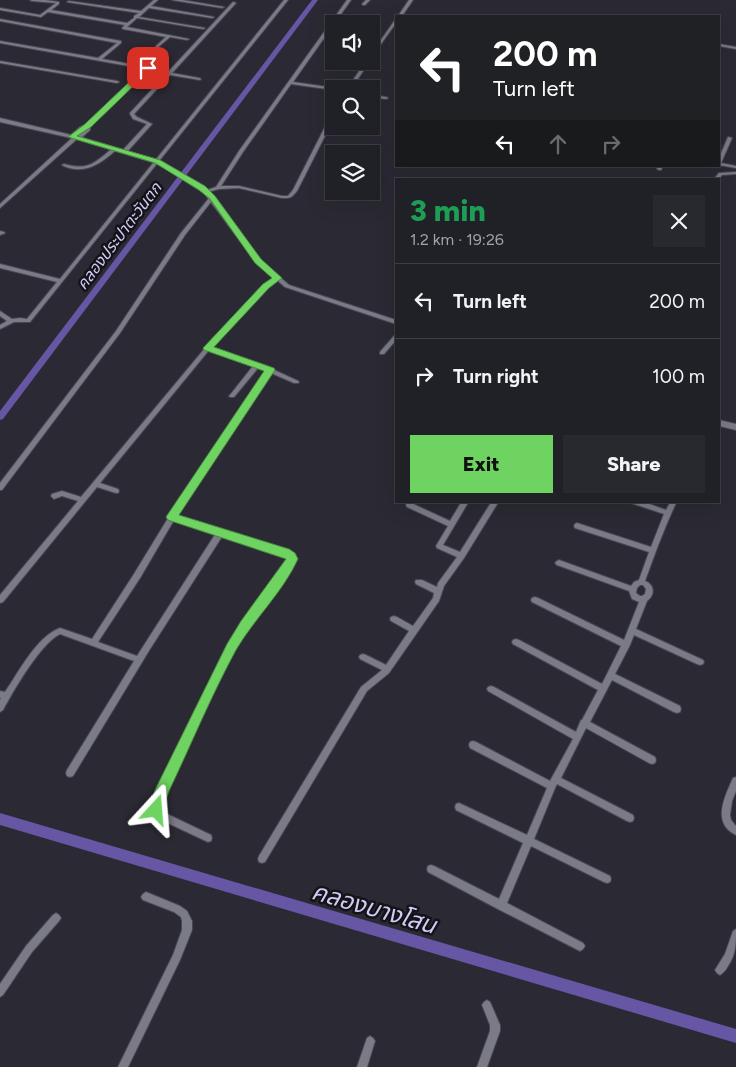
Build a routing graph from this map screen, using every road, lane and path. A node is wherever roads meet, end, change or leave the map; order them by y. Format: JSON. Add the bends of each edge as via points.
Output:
{"nodes":[{"id":1,"x":32,"y":0,"type":"edge"},
{"id":2,"x":84,"y":0,"type":"edge"},
{"id":3,"x":156,"y":0,"type":"edge"},
{"id":4,"x":174,"y":0,"type":"edge"},
{"id":5,"x":286,"y":0,"type":"edge"},
{"id":6,"x":349,"y":0,"type":"edge"},
{"id":7,"x":368,"y":0,"type":"edge"},
{"id":8,"x":411,"y":0,"type":"edge"},
{"id":9,"x":69,"y":1,"type":"edge"},
{"id":10,"x":56,"y":2,"type":"edge"},
{"id":11,"x":234,"y":3,"type":"dead end"},
{"id":12,"x":103,"y":4,"type":"junction"},
{"id":13,"x":364,"y":4,"type":"dead end"},
{"id":14,"x":222,"y":7,"type":"dead end"},
{"id":15,"x":0,"y":9,"type":"edge"},
{"id":16,"x":144,"y":9,"type":"junction"},
{"id":17,"x":48,"y":11,"type":"junction"},
{"id":18,"x":401,"y":15,"type":"edge"},
{"id":19,"x":135,"y":17,"type":"junction"},
{"id":20,"x":212,"y":17,"type":"dead end"},
{"id":21,"x":0,"y":20,"type":"edge"},
{"id":22,"x":7,"y":21,"type":"junction"},
{"id":23,"x":395,"y":22,"type":"edge"},
{"id":24,"x":127,"y":24,"type":"junction"},
{"id":25,"x":0,"y":25,"type":"edge"},
{"id":26,"x":203,"y":28,"type":"dead end"},
{"id":27,"x":168,"y":36,"type":"junction"},
{"id":28,"x":186,"y":39,"type":"dead end"},
{"id":29,"x":0,"y":42,"type":"edge"},
{"id":30,"x":380,"y":44,"type":"edge"},
{"id":31,"x":720,"y":45,"type":"edge"},
{"id":32,"x":157,"y":47,"type":"dead end"},
{"id":33,"x":736,"y":48,"type":"edge"},
{"id":34,"x":165,"y":52,"type":"dead end"},
{"id":35,"x":99,"y":58,"type":"junction"},
{"id":36,"x":0,"y":62,"type":"edge"},
{"id":37,"x":148,"y":68,"type":"junction"},
{"id":38,"x":169,"y":74,"type":"junction"},
{"id":39,"x":199,"y":79,"type":"dead end"},
{"id":40,"x":117,"y":82,"type":"dead end"},
{"id":41,"x":290,"y":83,"type":"junction"},
{"id":42,"x":325,"y":87,"type":"edge"},
{"id":43,"x":380,"y":97,"type":"edge"},
{"id":44,"x":386,"y":98,"type":"dead end"},
{"id":45,"x":0,"y":120,"type":"edge"},
{"id":46,"x":325,"y":131,"type":"edge"},
{"id":47,"x":75,"y":138,"type":"junction"},
{"id":48,"x":730,"y":138,"type":"dead end"},
{"id":49,"x":115,"y":149,"type":"junction"},
{"id":50,"x":124,"y":152,"type":"junction"},
{"id":51,"x":720,"y":161,"type":"edge"},
{"id":52,"x":159,"y":162,"type":"junction"},
{"id":53,"x":720,"y":163,"type":"edge"},
{"id":54,"x":64,"y":165,"type":"dead end"},
{"id":55,"x":736,"y":168,"type":"edge"},
{"id":56,"x":736,"y":173,"type":"edge"},
{"id":57,"x":717,"y":178,"type":"edge"},
{"id":58,"x":218,"y":188,"type":"junction"},
{"id":59,"x":204,"y":190,"type":"junction"},
{"id":60,"x":212,"y":198,"type":"junction"},
{"id":61,"x":0,"y":207,"type":"edge"},
{"id":62,"x":0,"y":266,"type":"edge"},
{"id":63,"x":277,"y":278,"type":"junction"},
{"id":64,"x":61,"y":281,"type":"junction"},
{"id":65,"x":0,"y":313,"type":"edge"},
{"id":66,"x":11,"y":320,"type":"junction"},
{"id":67,"x":395,"y":322,"type":"edge"},
{"id":68,"x":0,"y":327,"type":"edge"},
{"id":69,"x":395,"y":338,"type":"edge"},
{"id":70,"x":208,"y":348,"type":"junction"},
{"id":71,"x":382,"y":353,"type":"dead end"},
{"id":72,"x":257,"y":365,"type":"junction"},
{"id":73,"x":270,"y":370,"type":"junction"},
{"id":74,"x":296,"y":382,"type":"dead end"},
{"id":75,"x":232,"y":396,"type":"dead end"},
{"id":76,"x":720,"y":423,"type":"edge"},
{"id":77,"x":736,"y":427,"type":"edge"},
{"id":78,"x":96,"y":484,"type":"junction"},
{"id":79,"x":0,"y":488,"type":"edge"},
{"id":80,"x":116,"y":491,"type":"dead end"},
{"id":81,"x":54,"y":496,"type":"dead end"},
{"id":82,"x":82,"y":500,"type":"junction"},
{"id":83,"x":465,"y":503,"type":"edge"},
{"id":84,"x":495,"y":503,"type":"edge"},
{"id":85,"x":638,"y":503,"type":"edge"},
{"id":86,"x":673,"y":503,"type":"edge"},
{"id":87,"x":409,"y":506,"type":"dead end"},
{"id":88,"x":668,"y":514,"type":"junction"},
{"id":89,"x":172,"y":517,"type":"junction"},
{"id":90,"x":452,"y":525,"type":"junction"},
{"id":91,"x":577,"y":526,"type":"dead end"},
{"id":92,"x":221,"y":532,"type":"junction"},
{"id":93,"x":653,"y":551,"type":"junction"},
{"id":94,"x":462,"y":556,"type":"junction"},
{"id":95,"x":559,"y":563,"type":"dead end"},
{"id":96,"x":419,"y":582,"type":"dead end"},
{"id":97,"x":641,"y":583,"type":"junction"},
{"id":98,"x":632,"y":589,"type":"junction"},
{"id":99,"x":438,"y":592,"type":"junction"},
{"id":100,"x":644,"y":599,"type":"junction"},
{"id":101,"x":0,"y":600,"type":"edge"},
{"id":102,"x":535,"y":600,"type":"dead end"},
{"id":103,"x":394,"y":619,"type":"dead end"},
{"id":104,"x":414,"y":630,"type":"junction"},
{"id":105,"x":633,"y":631,"type":"junction"},
{"id":106,"x":94,"y":642,"type":"junction"},
{"id":107,"x":516,"y":642,"type":"dead end"},
{"id":108,"x":626,"y":644,"type":"junction"},
{"id":109,"x":363,"y":657,"type":"dead end"},
{"id":110,"x":139,"y":660,"type":"junction"},
{"id":111,"x":700,"y":662,"type":"dead end"},
{"id":112,"x":387,"y":669,"type":"junction"},
{"id":113,"x":610,"y":675,"type":"junction"},
{"id":114,"x":602,"y":688,"type":"junction"},
{"id":115,"x":491,"y":689,"type":"dead end"},
{"id":116,"x":3,"y":696,"type":"edge"},
{"id":117,"x":0,"y":708,"type":"edge"},
{"id":118,"x":677,"y":709,"type":"dead end"},
{"id":119,"x":584,"y":723,"type":"junction"},
{"id":120,"x":577,"y":736,"type":"junction"},
{"id":121,"x":473,"y":745,"type":"dead end"},
{"id":122,"x":652,"y":760,"type":"dead end"},
{"id":123,"x":70,"y":773,"type":"dead end"},
{"id":124,"x":736,"y":781,"type":"edge"},
{"id":125,"x":553,"y":782,"type":"junction"},
{"id":126,"x":459,"y":807,"type":"dead end"},
{"id":127,"x":630,"y":818,"type":"dead end"},
{"id":128,"x":736,"y":831,"type":"edge"},
{"id":129,"x":208,"y":838,"type":"dead end"},
{"id":130,"x":528,"y":841,"type":"junction"},
{"id":131,"x":262,"y":859,"type":"dead end"},
{"id":132,"x":431,"y":868,"type":"dead end"},
{"id":133,"x":607,"y":879,"type":"dead end"},
{"id":134,"x":146,"y":898,"type":"dead end"},
{"id":135,"x":501,"y":906,"type":"junction"},
{"id":136,"x":56,"y":918,"type":"dead end"},
{"id":137,"x":736,"y":934,"type":"edge"},
{"id":138,"x":580,"y":946,"type":"dead end"},
{"id":139,"x":720,"y":970,"type":"dead end"},
{"id":140,"x":0,"y":992,"type":"edge"},
{"id":141,"x":487,"y":1005,"type":"dead end"},
{"id":142,"x":370,"y":1041,"type":"dead end"},
{"id":143,"x":123,"y":1067,"type":"edge"},
{"id":144,"x":362,"y":1067,"type":"edge"},
{"id":145,"x":482,"y":1067,"type":"edge"}],
"edges":[{"from":1,"to":10,"type":"street"},
{"from":2,"to":12,"type":"street"},
{"from":3,"to":16,"type":"street"},
{"from":4,"to":14,"type":"street"},
{"from":5,"to":52,"type":"street"},
{"from":6,"to":41,"type":"street"},
{"from":7,"to":13,"type":"street"},
{"from":8,"to":18,"type":"street"},
{"from":9,"to":10,"type":"street"},
{"from":9,"to":12,"type":"street"},
{"from":10,"to":17,"type":"street"},
{"from":11,"to":38,"type":"street"},
{"from":12,"to":16,"type":"street"},
{"from":15,"to":17,"type":"street","via":[[41,16]]},
{"from":16,"to":19,"type":"street"},
{"from":16,"to":20,"type":"street"},
{"from":17,"to":24,"type":"street"},
{"from":19,"to":24,"type":"street"},
{"from":19,"to":26,"type":"street"},
{"from":21,"to":22,"type":"street"},
{"from":22,"to":25,"type":"street"},
{"from":22,"to":35,"type":"street","via":[[120,42]]},
{"from":23,"to":30,"type":"street"},
{"from":24,"to":27,"type":"street","via":[[124,28]]},
{"from":27,"to":28,"type":"street"},
{"from":27,"to":32,"type":"street"},
{"from":29,"to":35,"type":"street"},
{"from":31,"to":33,"type":"street"},
{"from":34,"to":37,"type":"street"},
{"from":35,"to":37,"type":"street"},
{"from":36,"to":40,"type":"street"},
{"from":37,"to":47,"type":"street","via":[[88,129]]},
{"from":38,"to":39,"type":"street"},
{"from":38,"to":50,"type":"street","via":[[132,114],[150,124]]},
{"from":41,"to":42,"type":"street"},
{"from":41,"to":58,"type":"street"},
{"from":43,"to":44,"type":"street"},
{"from":45,"to":47,"type":"street"},
{"from":46,"to":58,"type":"street","via":[[289,197],[239,186]]},
{"from":47,"to":49,"type":"street"},
{"from":47,"to":61,"type":"street"},
{"from":48,"to":51,"type":"street"},
{"from":49,"to":50,"type":"street"},
{"from":49,"to":54,"type":"street","via":[[87,169]]},
{"from":50,"to":52,"type":"street"},
{"from":52,"to":59,"type":"street"},
{"from":52,"to":64,"type":"street"},
{"from":53,"to":55,"type":"street"},
{"from":56,"to":57,"type":"street","via":[[721,174]]},
{"from":58,"to":59,"type":"street"},
{"from":59,"to":60,"type":"street"},
{"from":60,"to":63,"type":"street","via":[[258,261]]},
{"from":60,"to":79,"type":"street","via":[[183,234],[118,332]]},
{"from":62,"to":64,"type":"street"},
{"from":63,"to":67,"type":"street","via":[[295,290]]},
{"from":63,"to":70,"type":"street"},
{"from":64,"to":66,"type":"street","via":[[28,321]]},
{"from":65,"to":66,"type":"street"},
{"from":66,"to":68,"type":"street"},
{"from":69,"to":71,"type":"street"},
{"from":70,"to":72,"type":"street"},
{"from":70,"to":78,"type":"street"},
{"from":72,"to":73,"type":"street"},
{"from":72,"to":75,"type":"street"},
{"from":73,"to":74,"type":"street"},
{"from":73,"to":89,"type":"street"},
{"from":76,"to":77,"type":"street"},
{"from":78,"to":80,"type":"street"},
{"from":78,"to":82,"type":"street"},
{"from":81,"to":82,"type":"street","via":[[62,493]]},
{"from":82,"to":101,"type":"street"},
{"from":83,"to":90,"type":"street"},
{"from":84,"to":94,"type":"street"},
{"from":85,"to":88,"type":"street"},
{"from":86,"to":88,"type":"street"},
{"from":87,"to":90,"type":"street"},
{"from":88,"to":93,"type":"street"},
{"from":89,"to":92,"type":"street"},
{"from":89,"to":106,"type":"street"},
{"from":90,"to":94,"type":"street","via":[[439,546]]},
{"from":91,"to":93,"type":"street"},
{"from":92,"to":110,"type":"street"},
{"from":92,"to":129,"type":"street","via":[[285,552],[292,559],[231,648],[157,802],[156,810],[160,814]]},
{"from":93,"to":97,"type":"street"},
{"from":94,"to":99,"type":"street"},
{"from":95,"to":98,"type":"street"},
{"from":96,"to":99,"type":"street"},
{"from":97,"to":98,"type":"street"},
{"from":97,"to":100,"type":"street","via":[[651,591],[650,596]]},
{"from":98,"to":100,"type":"street","via":[[635,596]]},
{"from":99,"to":104,"type":"street"},
{"from":100,"to":105,"type":"street"},
{"from":102,"to":108,"type":"street"},
{"from":103,"to":104,"type":"street"},
{"from":104,"to":112,"type":"street"},
{"from":105,"to":108,"type":"street"},
{"from":105,"to":111,"type":"street"},
{"from":106,"to":110,"type":"street"},
{"from":106,"to":116,"type":"street","via":[[56,631]]},
{"from":107,"to":114,"type":"street"},
{"from":108,"to":113,"type":"street"},
{"from":109,"to":112,"type":"street"},
{"from":110,"to":123,"type":"street"},
{"from":112,"to":131,"type":"street","via":[[364,689]]},
{"from":113,"to":114,"type":"street"},
{"from":113,"to":118,"type":"street"},
{"from":114,"to":119,"type":"street"},
{"from":115,"to":120,"type":"street"},
{"from":116,"to":117,"type":"street"},
{"from":119,"to":120,"type":"street"},
{"from":119,"to":122,"type":"street"},
{"from":120,"to":125,"type":"street"},
{"from":121,"to":125,"type":"street"},
{"from":124,"to":128,"type":"street","via":[[725,816],[727,825]]},
{"from":125,"to":127,"type":"street"},
{"from":125,"to":130,"type":"street"},
{"from":126,"to":130,"type":"street"},
{"from":130,"to":133,"type":"street"},
{"from":130,"to":135,"type":"street"},
{"from":132,"to":135,"type":"street"},
{"from":134,"to":143,"type":"street","via":[[184,914],[187,930]]},
{"from":135,"to":138,"type":"street"},
{"from":136,"to":140,"type":"street","via":[[29,949]]},
{"from":137,"to":139,"type":"street","via":[[729,956]]},
{"from":141,"to":145,"type":"street","via":[[495,1031]]},
{"from":142,"to":144,"type":"street"}]}
